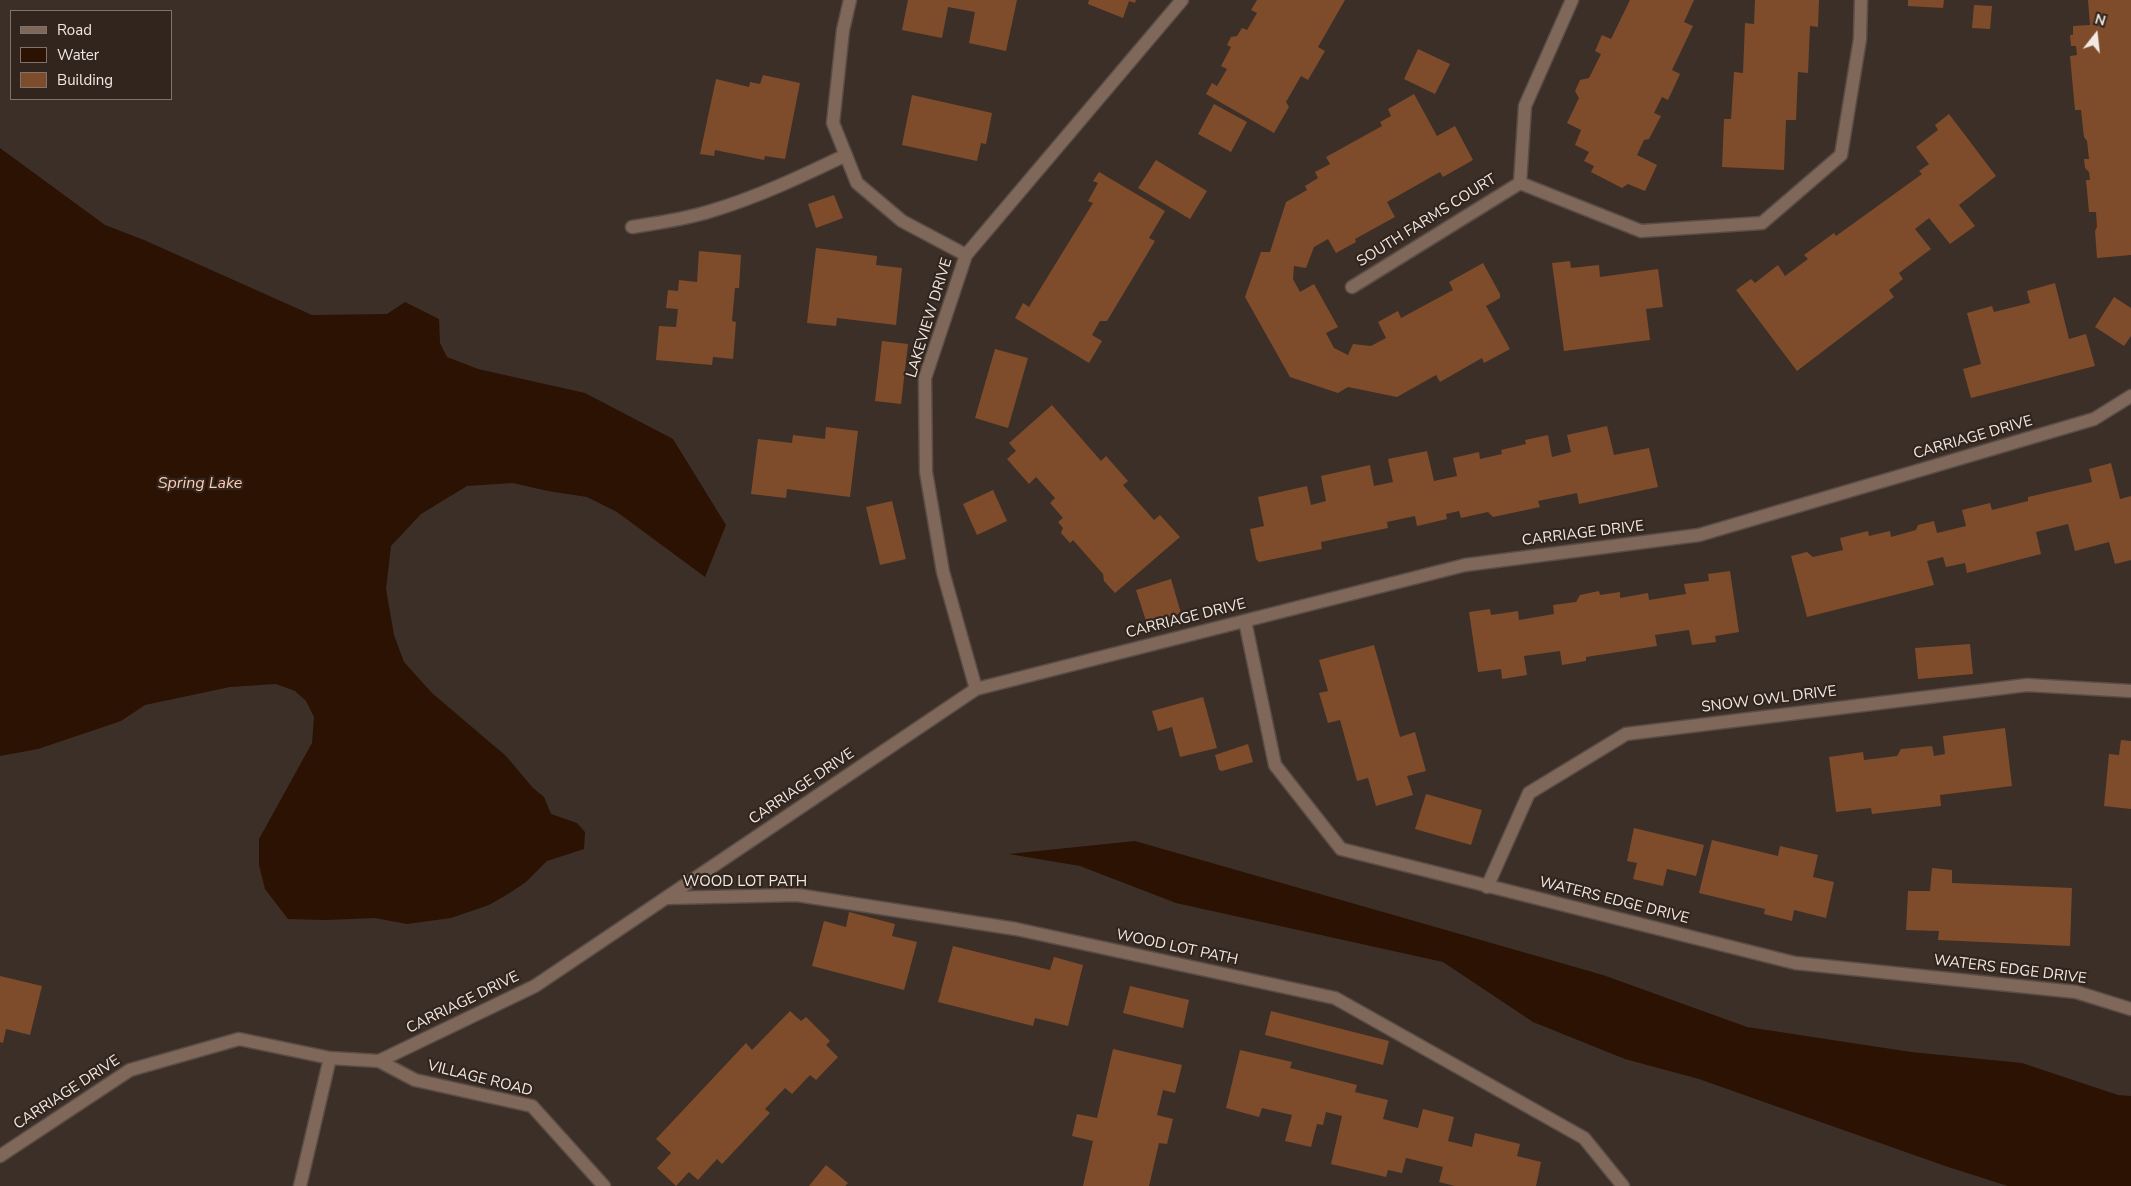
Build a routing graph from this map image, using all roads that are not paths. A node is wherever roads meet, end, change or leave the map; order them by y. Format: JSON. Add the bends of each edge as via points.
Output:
{"nodes":[{"id":1,"x":850,"y":0,"type":"edge"},
{"id":2,"x":1182,"y":0,"type":"edge"},
{"id":3,"x":1572,"y":0,"type":"edge"},
{"id":4,"x":1861,"y":0,"type":"edge"},
{"id":5,"x":846,"y":155,"type":"junction"},
{"id":6,"x":1520,"y":183,"type":"junction"},
{"id":7,"x":632,"y":227,"type":"dead end"},
{"id":8,"x":966,"y":255,"type":"junction"},
{"id":9,"x":1352,"y":287,"type":"dead end"},
{"id":10,"x":2131,"y":396,"type":"edge"},
{"id":11,"x":1245,"y":621,"type":"junction"},
{"id":12,"x":976,"y":689,"type":"junction"},
{"id":13,"x":2131,"y":692,"type":"edge"},
{"id":14,"x":1487,"y":887,"type":"junction"},
{"id":15,"x":667,"y":898,"type":"junction"},
{"id":16,"x":2131,"y":1008,"type":"edge"},
{"id":17,"x":330,"y":1058,"type":"junction"},
{"id":18,"x":379,"y":1061,"type":"junction"},
{"id":19,"x":0,"y":1156,"type":"edge"},
{"id":20,"x":300,"y":1186,"type":"edge"},
{"id":21,"x":604,"y":1186,"type":"edge"},
{"id":22,"x":1623,"y":1186,"type":"edge"}],
"edges":[{"from":1,"to":5,"type":"street","via":[[843,30],[833,123]]},
{"from":2,"to":8,"type":"street","name":"LAKEVIEW DRIVE"},
{"from":3,"to":6,"type":"street","via":[[1525,106]]},
{"from":4,"to":6,"type":"street","via":[[1860,39],[1841,154],[1762,223],[1641,231]]},
{"from":5,"to":7,"type":"street","via":[[739,202],[701,214]]},
{"from":5,"to":8,"type":"street","via":[[858,183],[902,221]]},
{"from":6,"to":9,"type":"street","name":"SOUTH FARMS COURT"},
{"from":8,"to":12,"type":"street","name":"LAKEVIEW DRIVE","via":[[925,378],[926,472],[943,572]]},
{"from":10,"to":11,"type":"street","name":"CARRIAGE DRIVE","via":[[2094,419],[1699,535],[1465,565]]},
{"from":11,"to":12,"type":"street","name":"CARRIAGE DRIVE"},
{"from":11,"to":14,"type":"street","name":"WATERS EDGE DRIVE","via":[[1275,765],[1341,849]]},
{"from":12,"to":15,"type":"street","name":"CARRIAGE DRIVE"},
{"from":13,"to":14,"type":"street","name":"SNOW OWL DRIVE","via":[[2027,685],[1626,734],[1529,793]]},
{"from":14,"to":16,"type":"street","name":"WATERS EDGE DRIVE","via":[[1795,963],[2076,992]]},
{"from":15,"to":18,"type":"street","name":"CARRIAGE DRIVE","via":[[535,986]]},
{"from":15,"to":22,"type":"street","name":"WOOD LOT PATH","via":[[797,895],[1016,929],[1335,998],[1584,1138]]},
{"from":17,"to":18,"type":"street","name":"CARRIAGE DRIVE"},
{"from":17,"to":19,"type":"street","name":"CARRIAGE DRIVE","via":[[239,1039],[130,1070]]},
{"from":17,"to":20,"type":"street"},
{"from":18,"to":21,"type":"street","name":"VILLAGE ROAD","via":[[415,1080],[532,1106]]}]}
